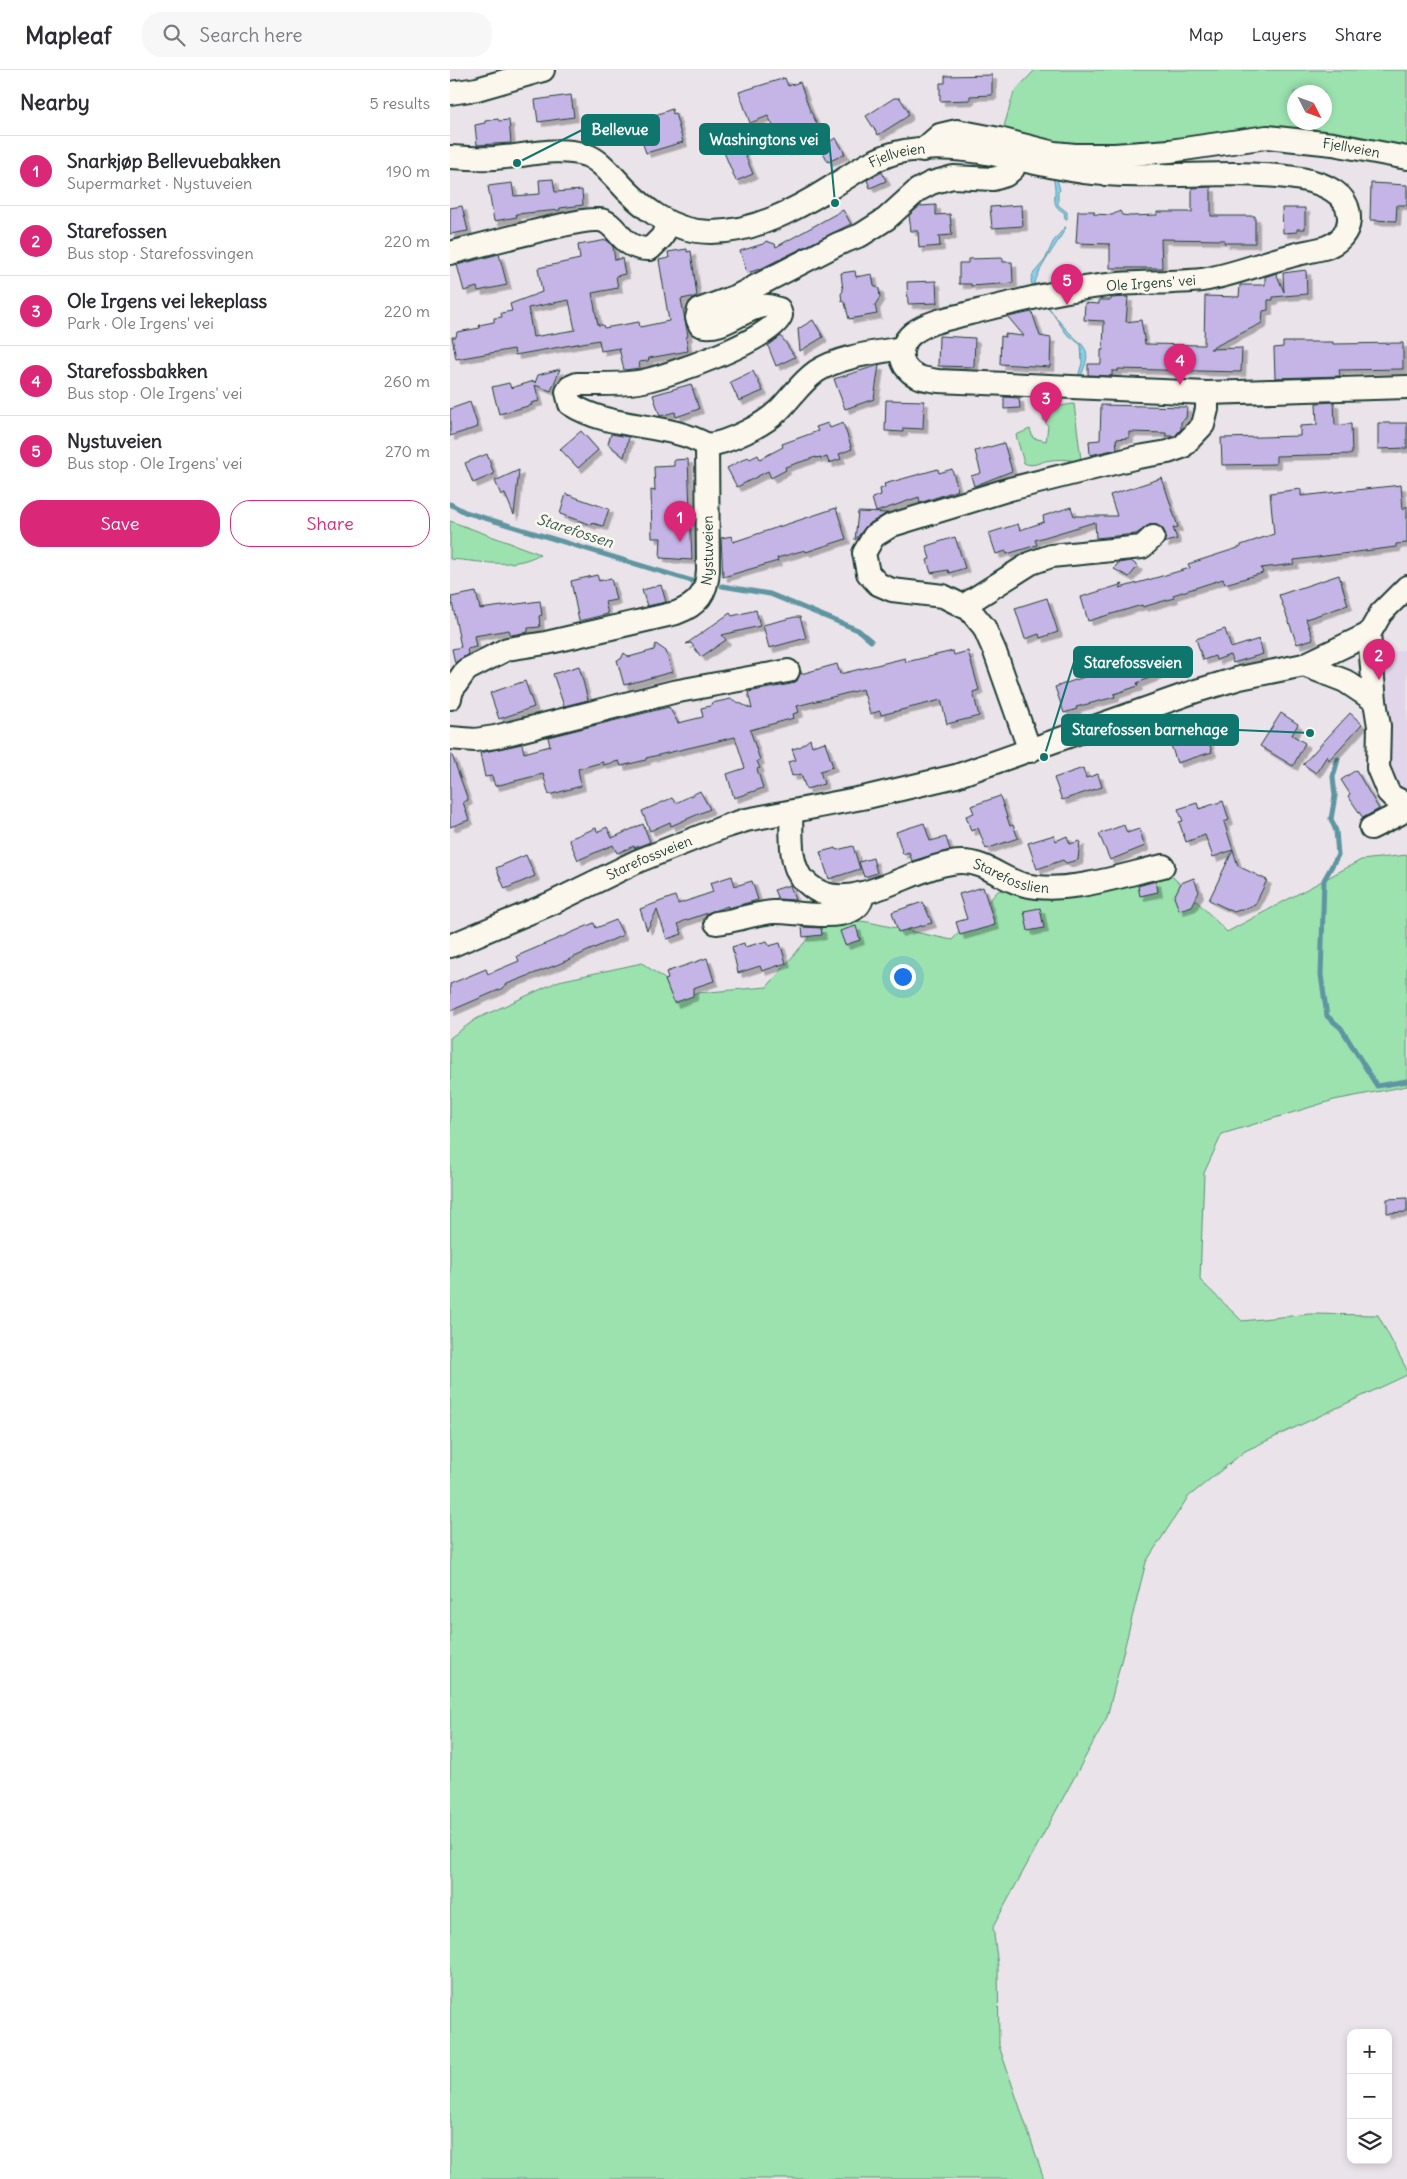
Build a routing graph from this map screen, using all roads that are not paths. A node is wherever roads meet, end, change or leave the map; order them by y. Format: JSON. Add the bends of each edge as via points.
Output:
{"nodes":[{"id":1,"x":544,"y":70,"type":"edge"},
{"id":2,"x":450,"y":93,"type":"edge"},
{"id":3,"x":922,"y":150,"type":"junction"},
{"id":4,"x":450,"y":158,"type":"edge"},
{"id":5,"x":1407,"y":158,"type":"edge"},
{"id":6,"x":1016,"y":160,"type":"junction"},
{"id":7,"x":668,"y":223,"type":"junction"},
{"id":8,"x":450,"y":253,"type":"edge"},
{"id":9,"x":902,"y":348,"type":"junction"},
{"id":10,"x":1407,"y":387,"type":"edge"},
{"id":11,"x":1207,"y":393,"type":"junction"},
{"id":12,"x":708,"y":445,"type":"junction"},
{"id":13,"x":1153,"y":537,"type":"dead end"},
{"id":14,"x":1407,"y":587,"type":"edge"},
{"id":15,"x":963,"y":606,"type":"junction"},
{"id":16,"x":1369,"y":634,"type":"junction"},
{"id":17,"x":1304,"y":665,"type":"junction"},
{"id":18,"x":788,"y":671,"type":"dead end"},
{"id":19,"x":450,"y":698,"type":"edge"},
{"id":20,"x":1374,"y":701,"type":"junction"},
{"id":21,"x":450,"y":738,"type":"edge"},
{"id":22,"x":1030,"y":750,"type":"junction"},
{"id":23,"x":1405,"y":803,"type":"edge"},
{"id":24,"x":791,"y":812,"type":"junction"},
{"id":25,"x":1407,"y":825,"type":"edge"},
{"id":26,"x":1164,"y":866,"type":"dead end"},
{"id":27,"x":864,"y":892,"type":"junction"},
{"id":28,"x":716,"y":923,"type":"dead end"},
{"id":29,"x":450,"y":946,"type":"edge"}],
"edges":[{"from":1,"to":2,"type":"street","via":[[477,89]]},
{"from":3,"to":5,"type":"street","name":"Fjellveien","via":[[940,135],[957,131],[1075,155],[1170,151],[1267,137],[1333,144]]},
{"from":3,"to":6,"type":"street","name":"Ole Irgens' vei","via":[[968,150]]},
{"from":3,"to":7,"type":"street","name":"Fjellveien","via":[[903,151],[875,160],[789,213],[764,222],[711,232]]},
{"from":4,"to":7,"type":"street","name":"Fjellveien","via":[[497,158],[551,151],[587,155],[597,160],[638,202]]},
{"from":6,"to":9,"type":"street","name":"Ole Irgens' vei","via":[[1114,175],[1250,174],[1310,181],[1338,193],[1349,208],[1348,228],[1338,241],[1329,246],[1227,275],[1078,290],[945,319],[917,330]]},
{"from":6,"to":12,"type":"street","via":[[1006,175],[993,179],[953,177],[931,183],[861,235],[737,296],[699,310],[697,318],[700,325],[707,327],[717,326],[766,305],[779,310],[781,315],[777,323],[736,348],[658,378],[622,384],[577,384],[566,392],[570,404],[587,414],[694,437]]},
{"from":7,"to":8,"type":"street","via":[[662,237],[650,248],[629,245],[601,220],[578,222]]},
{"from":9,"to":11,"type":"street","via":[[902,359],[907,369],[917,377],[938,381]]},
{"from":9,"to":12,"type":"street","via":[[832,363],[805,381],[780,410],[766,420],[719,444]]},
{"from":10,"to":11,"type":"street"},
{"from":11,"to":15,"type":"street","via":[[1203,425],[1182,446],[1010,489],[892,525],[874,536],[864,553],[868,573],[878,584],[892,590],[943,596]]},
{"from":12,"to":19,"type":"street","name":"Nystuveien","via":[[708,570],[702,597],[676,613],[507,650],[466,670]]},
{"from":13,"to":15,"type":"street","via":[[1142,547],[1051,556],[1031,563]]},
{"from":14,"to":16,"type":"street","via":[[1381,613]]},
{"from":15,"to":22,"type":"street","via":[[984,627]]},
{"from":16,"to":17,"type":"street","name":"Starefossveien"},
{"from":16,"to":20,"type":"street"},
{"from":17,"to":20,"type":"street","via":[[1345,681]]},
{"from":17,"to":22,"type":"street","name":"Starefossveien","via":[[1196,691]]},
{"from":18,"to":21,"type":"street","via":[[673,692],[494,737],[475,740]]},
{"from":20,"to":23,"type":"street","via":[[1379,726],[1378,768],[1388,792]]},
{"from":22,"to":24,"type":"street","name":"Starefossveien","via":[[936,781]]},
{"from":23,"to":25,"type":"street","via":[[1399,814],[1378,834]]},
{"from":24,"to":27,"type":"street","name":"Starefosslien","via":[[794,858],[800,876],[814,890],[830,896]]},
{"from":24,"to":29,"type":"street","name":"Starefossveien","via":[[746,820],[699,836]]},
{"from":26,"to":27,"type":"street","name":"Starefosslien","via":[[1074,886],[1042,888],[1010,880],[984,866],[960,862]]},
{"from":27,"to":28,"type":"street","via":[[858,907],[843,913],[827,916],[774,912]]}]}
